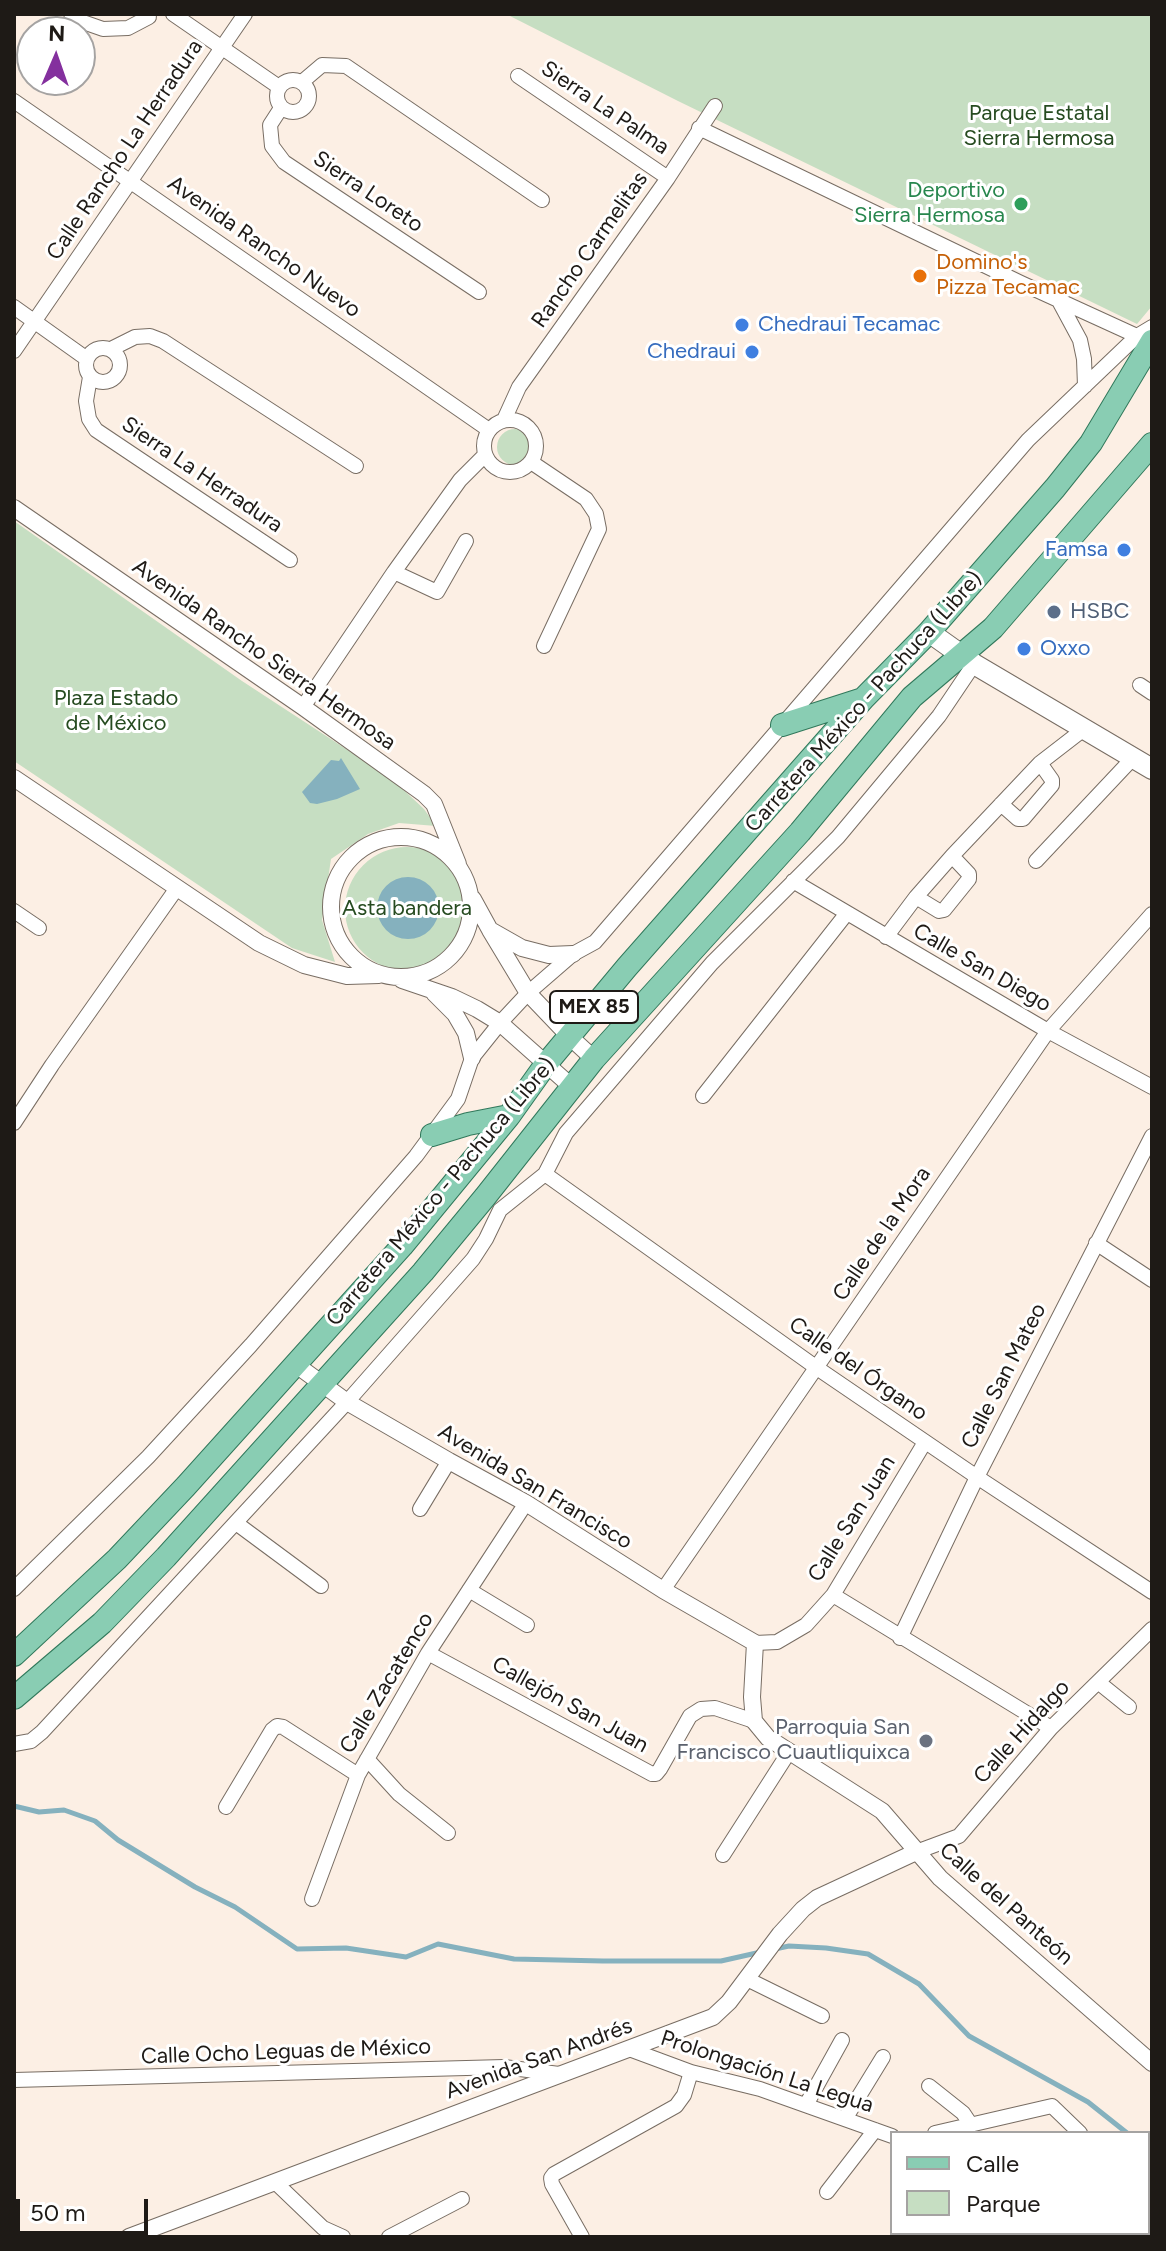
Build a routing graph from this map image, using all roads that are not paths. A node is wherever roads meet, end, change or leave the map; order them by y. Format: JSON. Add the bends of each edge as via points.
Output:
{"nodes":[{"id":1,"x":71,"y":14,"type":"edge"},
{"id":2,"x":171,"y":14,"type":"edge"},
{"id":3,"x":245,"y":14,"type":"edge"},
{"id":4,"x":148,"y":15,"type":"edge"},
{"id":5,"x":222,"y":47,"type":"junction"},
{"id":6,"x":518,"y":76,"type":"dead end"},
{"id":7,"x":302,"y":82,"type":"junction"},
{"id":8,"x":279,"y":87,"type":"junction"},
{"id":9,"x":14,"y":101,"type":"edge"},
{"id":10,"x":715,"y":106,"type":"dead end"},
{"id":11,"x":281,"y":108,"type":"junction"},
{"id":12,"x":699,"y":128,"type":"junction"},
{"id":13,"x":668,"y":178,"type":"junction"},
{"id":14,"x":130,"y":181,"type":"junction"},
{"id":15,"x":542,"y":200,"type":"dead end"},
{"id":16,"x":479,"y":292,"type":"dead end"},
{"id":17,"x":1059,"y":301,"type":"junction"},
{"id":18,"x":14,"y":307,"type":"edge"},
{"id":19,"x":34,"y":321,"type":"junction"},
{"id":20,"x":1152,"y":327,"type":"edge"},
{"id":21,"x":1144,"y":338,"type":"edge"},
{"id":22,"x":111,"y":349,"type":"junction"},
{"id":23,"x":14,"y":351,"type":"edge"},
{"id":24,"x":87,"y":359,"type":"junction"},
{"id":25,"x":90,"y":377,"type":"junction"},
{"id":26,"x":1085,"y":386,"type":"junction"},
{"id":27,"x":504,"y":420,"type":"junction"},
{"id":28,"x":489,"y":430,"type":"junction"},
{"id":29,"x":1152,"y":444,"type":"edge"},
{"id":30,"x":485,"y":455,"type":"junction"},
{"id":31,"x":531,"y":462,"type":"junction"},
{"id":32,"x":356,"y":466,"type":"dead end"},
{"id":33,"x":14,"y":508,"type":"edge"},
{"id":34,"x":466,"y":541,"type":"dead end"},
{"id":35,"x":290,"y":560,"type":"dead end"},
{"id":36,"x":394,"y":572,"type":"junction"},
{"id":37,"x":929,"y":632,"type":"junction"},
{"id":38,"x":544,"y":646,"type":"dead end"},
{"id":39,"x":968,"y":660,"type":"junction"},
{"id":40,"x":864,"y":698,"type":"junction"},
{"id":41,"x":303,"y":707,"type":"junction"},
{"id":42,"x":782,"y":725,"type":"junction"},
{"id":43,"x":1084,"y":729,"type":"junction"},
{"id":44,"x":1133,"y":758,"type":"junction"},
{"id":45,"x":1040,"y":763,"type":"junction"},
{"id":46,"x":1152,"y":769,"type":"edge"},
{"id":47,"x":14,"y":778,"type":"edge"},
{"id":48,"x":1001,"y":804,"type":"junction"},
{"id":49,"x":952,"y":856,"type":"junction"},
{"id":50,"x":1036,"y":861,"type":"dead end"},
{"id":51,"x":458,"y":864,"type":"junction"},
{"id":52,"x":793,"y":881,"type":"junction"},
{"id":53,"x":177,"y":888,"type":"junction"},
{"id":54,"x":472,"y":897,"type":"junction"},
{"id":55,"x":916,"y":897,"type":"junction"},
{"id":56,"x":14,"y":911,"type":"edge"},
{"id":57,"x":847,"y":913,"type":"junction"},
{"id":58,"x":1152,"y":914,"type":"edge"},
{"id":59,"x":39,"y":928,"type":"dead end"},
{"id":60,"x":490,"y":930,"type":"junction"},
{"id":61,"x":886,"y":937,"type":"junction"},
{"id":62,"x":693,"y":950,"type":"junction"},
{"id":63,"x":573,"y":954,"type":"junction"},
{"id":64,"x":712,"y":963,"type":"junction"},
{"id":65,"x":379,"y":975,"type":"junction"},
{"id":66,"x":397,"y":978,"type":"junction"},
{"id":67,"x":431,"y":989,"type":"junction"},
{"id":68,"x":528,"y":993,"type":"junction"},
{"id":69,"x":500,"y":1023,"type":"junction"},
{"id":70,"x":1048,"y":1031,"type":"junction"},
{"id":71,"x":570,"y":1037,"type":"junction"},
{"id":72,"x":472,"y":1058,"type":"junction"},
{"id":73,"x":594,"y":1059,"type":"junction"},
{"id":74,"x":546,"y":1064,"type":"junction"},
{"id":75,"x":615,"y":1076,"type":"junction"},
{"id":76,"x":572,"y":1087,"type":"junction"},
{"id":77,"x":1152,"y":1087,"type":"edge"},
{"id":78,"x":703,"y":1096,"type":"dead end"},
{"id":79,"x":589,"y":1106,"type":"junction"},
{"id":80,"x":509,"y":1116,"type":"junction"},
{"id":81,"x":14,"y":1123,"type":"edge"},
{"id":82,"x":432,"y":1135,"type":"junction"},
{"id":83,"x":1152,"y":1136,"type":"edge"},
{"id":84,"x":545,"y":1174,"type":"junction"},
{"id":85,"x":492,"y":1204,"type":"junction"},
{"id":86,"x":1096,"y":1243,"type":"junction"},
{"id":87,"x":1152,"y":1280,"type":"edge"},
{"id":88,"x":295,"y":1364,"type":"junction"},
{"id":89,"x":817,"y":1368,"type":"junction"},
{"id":90,"x":321,"y":1384,"type":"junction"},
{"id":91,"x":347,"y":1402,"type":"junction"},
{"id":92,"x":925,"y":1442,"type":"junction"},
{"id":93,"x":449,"y":1461,"type":"junction"},
{"id":94,"x":977,"y":1477,"type":"junction"},
{"id":95,"x":526,"y":1503,"type":"junction"},
{"id":96,"x":420,"y":1509,"type":"dead end"},
{"id":97,"x":236,"y":1523,"type":"junction"},
{"id":98,"x":321,"y":1586,"type":"dead end"},
{"id":99,"x":14,"y":1589,"type":"edge"},
{"id":100,"x":469,"y":1590,"type":"junction"},
{"id":101,"x":663,"y":1590,"type":"junction"},
{"id":102,"x":1152,"y":1592,"type":"edge"},
{"id":103,"x":833,"y":1595,"type":"junction"},
{"id":104,"x":527,"y":1625,"type":"dead end"},
{"id":105,"x":1152,"y":1629,"type":"edge"},
{"id":106,"x":900,"y":1638,"type":"junction"},
{"id":107,"x":755,"y":1643,"type":"junction"},
{"id":108,"x":428,"y":1653,"type":"junction"},
{"id":109,"x":14,"y":1655,"type":"edge"},
{"id":110,"x":1098,"y":1682,"type":"junction"},
{"id":111,"x":14,"y":1698,"type":"edge"},
{"id":112,"x":1129,"y":1707,"type":"dead end"},
{"id":113,"x":754,"y":1721,"type":"junction"},
{"id":114,"x":1051,"y":1728,"type":"junction"},
{"id":115,"x":14,"y":1744,"type":"edge"},
{"id":116,"x":789,"y":1752,"type":"junction"},
{"id":117,"x":367,"y":1759,"type":"junction"},
{"id":118,"x":358,"y":1775,"type":"junction"},
{"id":119,"x":226,"y":1807,"type":"dead end"},
{"id":120,"x":448,"y":1833,"type":"dead end"},
{"id":121,"x":916,"y":1852,"type":"junction"},
{"id":122,"x":723,"y":1855,"type":"dead end"},
{"id":123,"x":312,"y":1899,"type":"dead end"},
{"id":124,"x":747,"y":1979,"type":"junction"},
{"id":125,"x":822,"y":2016,"type":"dead end"},
{"id":126,"x":842,"y":2040,"type":"dead end"},
{"id":127,"x":629,"y":2049,"type":"junction"},
{"id":128,"x":883,"y":2057,"type":"dead end"},
{"id":129,"x":1152,"y":2063,"type":"edge"},
{"id":130,"x":691,"y":2072,"type":"junction"},
{"id":131,"x":559,"y":2074,"type":"junction"},
{"id":132,"x":14,"y":2080,"type":"edge"},
{"id":133,"x":929,"y":2086,"type":"dead end"},
{"id":134,"x":806,"y":2105,"type":"junction"},
{"id":135,"x":845,"y":2119,"type":"junction"},
{"id":136,"x":971,"y":2125,"type":"junction"},
{"id":137,"x":875,"y":2130,"type":"junction"},
{"id":138,"x":944,"y":2131,"type":"edge"},
{"id":139,"x":1078,"y":2131,"type":"edge"},
{"id":140,"x":890,"y":2135,"type":"edge"},
{"id":141,"x":275,"y":2182,"type":"junction"},
{"id":142,"x":827,"y":2192,"type":"dead end"},
{"id":143,"x":462,"y":2199,"type":"dead end"},
{"id":144,"x":129,"y":2237,"type":"edge"},
{"id":145,"x":343,"y":2237,"type":"edge"},
{"id":146,"x":389,"y":2237,"type":"edge"},
{"id":147,"x":582,"y":2237,"type":"edge"}],
"edges":[{"from":1,"to":4,"type":"street","via":[[103,29],[128,28]]},
{"from":2,"to":4,"type":"street","via":[[157,20]]},
{"from":2,"to":5,"type":"street"},
{"from":3,"to":5,"type":"street","name":"Calle Rancho La Herradura"},
{"from":5,"to":8,"type":"street"},
{"from":5,"to":14,"type":"street","name":"Calle Rancho La Herradura"},
{"from":6,"to":13,"type":"street","name":"Sierra La Palma"},
{"from":7,"to":8,"type":"street","via":[[294,79]]},
{"from":7,"to":11,"type":"street","via":[[308,88],[308,104],[296,113]]},
{"from":7,"to":15,"type":"street","via":[[322,65],[346,66]]},
{"from":8,"to":11,"type":"street","name":"Sierra Loreto","via":[[276,98]]},
{"from":9,"to":14,"type":"street","name":"Avenida Rancho Nuevo"},
{"from":10,"to":12,"type":"street","name":"Rancho Carmelitas"},
{"from":11,"to":16,"type":"street","name":"Sierra Loreto","via":[[270,125],[272,146],[284,162]]},
{"from":12,"to":13,"type":"street","name":"Rancho Carmelitas"},
{"from":12,"to":17,"type":"street"},
{"from":13,"to":27,"type":"street","name":"Rancho Carmelitas","via":[[519,387]]},
{"from":14,"to":19,"type":"street","name":"Calle Rancho La Herradura"},
{"from":14,"to":28,"type":"street","name":"Avenida Rancho Nuevo"},
{"from":17,"to":21,"type":"street"},
{"from":17,"to":26,"type":"street","via":[[1080,340]]},
{"from":18,"to":19,"type":"street"},
{"from":19,"to":23,"type":"street","name":"Calle Rancho La Herradura"},
{"from":19,"to":24,"type":"street"},
{"from":20,"to":21,"type":"street"},
{"from":21,"to":26,"type":"street"},
{"from":21,"to":37,"type":"main road","name":"Carretera México - Pachuca (Libre)","number":"MEX 85","via":[[1091,443]]},
{"from":22,"to":24,"type":"street","via":[[93,351]]},
{"from":22,"to":25,"type":"street","via":[[121,363],[114,378],[106,382]]},
{"from":22,"to":32,"type":"street","via":[[135,337],[163,341]]},
{"from":24,"to":25,"type":"street","name":"Sierra La Herradura"},
{"from":25,"to":35,"type":"street","name":"Sierra La Herradura","via":[[86,401],[96,430]]},
{"from":26,"to":42,"type":"street","via":[[1028,440]]},
{"from":27,"to":28,"type":"street"},
{"from":27,"to":31,"type":"street","via":[[528,426],[535,437]]},
{"from":28,"to":30,"type":"street","via":[[483,442]]},
{"from":29,"to":39,"type":"main road","name":"Carretera México - Pachuca (Libre)","number":"MEX 85"},
{"from":30,"to":31,"type":"street","via":[[491,465],[512,472]]},
{"from":30,"to":36,"type":"street","via":[[460,480]]},
{"from":31,"to":38,"type":"street","via":[[586,499],[599,529]]},
{"from":33,"to":41,"type":"street","name":"Avenida Rancho Sierra Hermosa"},
{"from":34,"to":36,"type":"street","via":[[437,592]]},
{"from":36,"to":41,"type":"street"},
{"from":37,"to":39,"type":"main road"},
{"from":37,"to":40,"type":"main road","name":"Carretera México - Pachuca (Libre)","number":"MEX 85"},
{"from":39,"to":43,"type":"main road"},
{"from":39,"to":52,"type":"street","via":[[939,716],[838,837]]},
{"from":39,"to":62,"type":"main road","name":"Carretera México - Pachuca (Libre)","number":"MEX 85","via":[[912,697]]},
{"from":40,"to":42,"type":"main road"},
{"from":40,"to":71,"type":"main road","name":"Carretera México - Pachuca (Libre)","number":"MEX 85"},
{"from":41,"to":51,"type":"street","name":"Avenida Rancho Sierra Hermosa","via":[[434,804]]},
{"from":42,"to":63,"type":"street","via":[[595,942]]},
{"from":43,"to":44,"type":"main road"},
{"from":43,"to":45,"type":"street"},
{"from":44,"to":46,"type":"main road"},
{"from":44,"to":50,"type":"street"},
{"from":45,"to":48,"type":"street"},
{"from":45,"to":48,"type":"street","via":[[1052,785],[1023,819]]},
{"from":47,"to":53,"type":"street"},
{"from":48,"to":49,"type":"street"},
{"from":49,"to":55,"type":"street"},
{"from":49,"to":55,"type":"street","via":[[969,879],[944,910]]},
{"from":51,"to":54,"type":"street"},
{"from":51,"to":65,"type":"street","via":[[439,847],[415,838],[389,837],[365,846],[346,862],[333,886],[330,913],[338,940],[355,961]]},
{"from":52,"to":57,"type":"street","name":"Calle San Diego"},
{"from":52,"to":64,"type":"street"},
{"from":53,"to":65,"type":"street","via":[[259,943],[304,965],[347,976]]},
{"from":53,"to":81,"type":"street"},
{"from":54,"to":60,"type":"street"},
{"from":54,"to":66,"type":"street","via":[[469,928],[454,955],[428,973]]},
{"from":55,"to":61,"type":"street"},
{"from":56,"to":59,"type":"street"},
{"from":57,"to":61,"type":"street","name":"Calle San Diego"},
{"from":57,"to":78,"type":"street"},
{"from":58,"to":70,"type":"street","name":"Calle de la Mora"},
{"from":60,"to":63,"type":"street","via":[[522,948]]},
{"from":60,"to":68,"type":"street"},
{"from":61,"to":70,"type":"street","name":"Calle San Diego"},
{"from":62,"to":64,"type":"street"},
{"from":62,"to":73,"type":"main road","name":"Carretera México - Pachuca (Libre)","number":"MEX 85"},
{"from":63,"to":68,"type":"street"},
{"from":64,"to":75,"type":"street"},
{"from":65,"to":66,"type":"street"},
{"from":66,"to":67,"type":"street"},
{"from":67,"to":69,"type":"street"},
{"from":67,"to":72,"type":"street","via":[[455,1014]]},
{"from":68,"to":69,"type":"street"},
{"from":68,"to":71,"type":"street"},
{"from":69,"to":72,"type":"street"},
{"from":69,"to":74,"type":"street"},
{"from":70,"to":77,"type":"street","name":"Calle San Diego"},
{"from":70,"to":89,"type":"street","name":"Calle de la Mora"},
{"from":71,"to":73,"type":"street"},
{"from":71,"to":74,"type":"main road","name":"Carretera México - Pachuca (Libre)","number":"MEX 85"},
{"from":72,"to":82,"type":"street","via":[[458,1099]]},
{"from":73,"to":75,"type":"street"},
{"from":73,"to":76,"type":"main road","name":"Carretera México - Pachuca (Libre)","number":"MEX 85"},
{"from":74,"to":76,"type":"street"},
{"from":74,"to":80,"type":"main road","name":"Carretera México - Pachuca (Libre)","number":"MEX 85"},
{"from":75,"to":79,"type":"street"},
{"from":76,"to":79,"type":"street"},
{"from":76,"to":85,"type":"main road","name":"Carretera México - Pachuca (Libre)","number":"MEX 85"},
{"from":79,"to":84,"type":"street","via":[[566,1133]]},
{"from":80,"to":82,"type":"main road"},
{"from":80,"to":88,"type":"main road","name":"Carretera México - Pachuca (Libre)","number":"MEX 85"},
{"from":82,"to":99,"type":"street","via":[[148,1457]]},
{"from":83,"to":86,"type":"street","name":"Calle San Mateo"},
{"from":84,"to":85,"type":"street"},
{"from":84,"to":89,"type":"street","name":"Calle del Órgano"},
{"from":85,"to":90,"type":"main road","name":"Carretera México - Pachuca (Libre)","number":"MEX 85"},
{"from":85,"to":91,"type":"street","via":[[486,1239],[473,1259]]},
{"from":86,"to":87,"type":"street"},
{"from":86,"to":94,"type":"street","name":"Calle San Mateo"},
{"from":88,"to":90,"type":"street","name":"Avenida San Francisco"},
{"from":88,"to":109,"type":"main road","name":"Carretera México - Pachuca (Libre)","number":"MEX 85","via":[[117,1559]]},
{"from":89,"to":92,"type":"street","name":"Calle del Órgano"},
{"from":89,"to":101,"type":"street","name":"Calle de la Mora"},
{"from":90,"to":91,"type":"street","name":"Avenida San Francisco"},
{"from":90,"to":111,"type":"main road","name":"Carretera México - Pachuca (Libre)","number":"MEX 85","via":[[102,1623]]},
{"from":91,"to":93,"type":"street","name":"Avenida San Francisco"},
{"from":91,"to":97,"type":"street"},
{"from":92,"to":94,"type":"street","name":"Calle del Órgano"},
{"from":92,"to":103,"type":"street","name":"Calle San Juan"},
{"from":93,"to":95,"type":"street","name":"Avenida San Francisco"},
{"from":93,"to":96,"type":"street"},
{"from":94,"to":102,"type":"street","name":"Calle del Órgano"},
{"from":94,"to":106,"type":"street","name":"Calle San Mateo"},
{"from":95,"to":100,"type":"street","name":"Calle Zacatenco"},
{"from":95,"to":101,"type":"street","name":"Avenida San Francisco"},
{"from":97,"to":98,"type":"street"},
{"from":97,"to":115,"type":"street","via":[[42,1732]]},
{"from":100,"to":104,"type":"street"},
{"from":100,"to":108,"type":"street","name":"Calle Zacatenco"},
{"from":101,"to":107,"type":"street","name":"Avenida San Francisco"},
{"from":103,"to":106,"type":"street"},
{"from":103,"to":107,"type":"street","name":"Calle San Juan","via":[[806,1625],[777,1642]]},
{"from":105,"to":110,"type":"street","name":"Calle Hidalgo"},
{"from":106,"to":114,"type":"street"},
{"from":107,"to":113,"type":"street"},
{"from":108,"to":113,"type":"street","name":"Callejón San Juan","via":[[652,1774],[690,1716],[701,1709],[715,1708]]},
{"from":108,"to":117,"type":"street","name":"Calle Zacatenco"},
{"from":110,"to":112,"type":"street"},
{"from":110,"to":114,"type":"street","name":"Calle Hidalgo"},
{"from":113,"to":116,"type":"street","name":"Calle del Panteón"},
{"from":114,"to":121,"type":"street","name":"Calle Hidalgo","via":[[959,1836]]},
{"from":116,"to":121,"type":"street","name":"Calle del Panteón","via":[[882,1811]]},
{"from":116,"to":122,"type":"street"},
{"from":117,"to":118,"type":"street","name":"Calle Zacatenco"},
{"from":117,"to":120,"type":"street","via":[[399,1794]]},
{"from":118,"to":119,"type":"street","via":[[277,1726]]},
{"from":118,"to":123,"type":"street","name":"Calle Zacatenco"},
{"from":121,"to":124,"type":"street","name":"Avenida San Andrés","via":[[817,1898],[780,1934]]},
{"from":121,"to":129,"type":"street","name":"Calle del Panteón"},
{"from":124,"to":125,"type":"street"},
{"from":124,"to":127,"type":"street","name":"Avenida San Andrés","via":[[713,2017]]},
{"from":126,"to":134,"type":"street"},
{"from":127,"to":130,"type":"street","name":"Prolongación La Legua"},
{"from":127,"to":131,"type":"street","name":"Avenida San Andrés"},
{"from":128,"to":135,"type":"street"},
{"from":130,"to":134,"type":"street","name":"Prolongación La Legua"},
{"from":130,"to":147,"type":"street","via":[[676,2106],[551,2178]]},
{"from":131,"to":132,"type":"street","name":"Calle Ocho Leguas de México","via":[[504,2067]]},
{"from":131,"to":141,"type":"street","name":"Avenida San Andrés"},
{"from":133,"to":136,"type":"street"},
{"from":134,"to":135,"type":"street","name":"Prolongación La Legua"},
{"from":135,"to":137,"type":"street","name":"Prolongación La Legua"},
{"from":136,"to":138,"type":"street"},
{"from":136,"to":139,"type":"street","via":[[1052,2106]]},
{"from":137,"to":140,"type":"street","name":"Prolongación La Legua"},
{"from":137,"to":142,"type":"street"},
{"from":141,"to":144,"type":"street","name":"Avenida San Andrés"},
{"from":141,"to":145,"type":"street","via":[[323,2228]]},
{"from":143,"to":146,"type":"street"}]}
